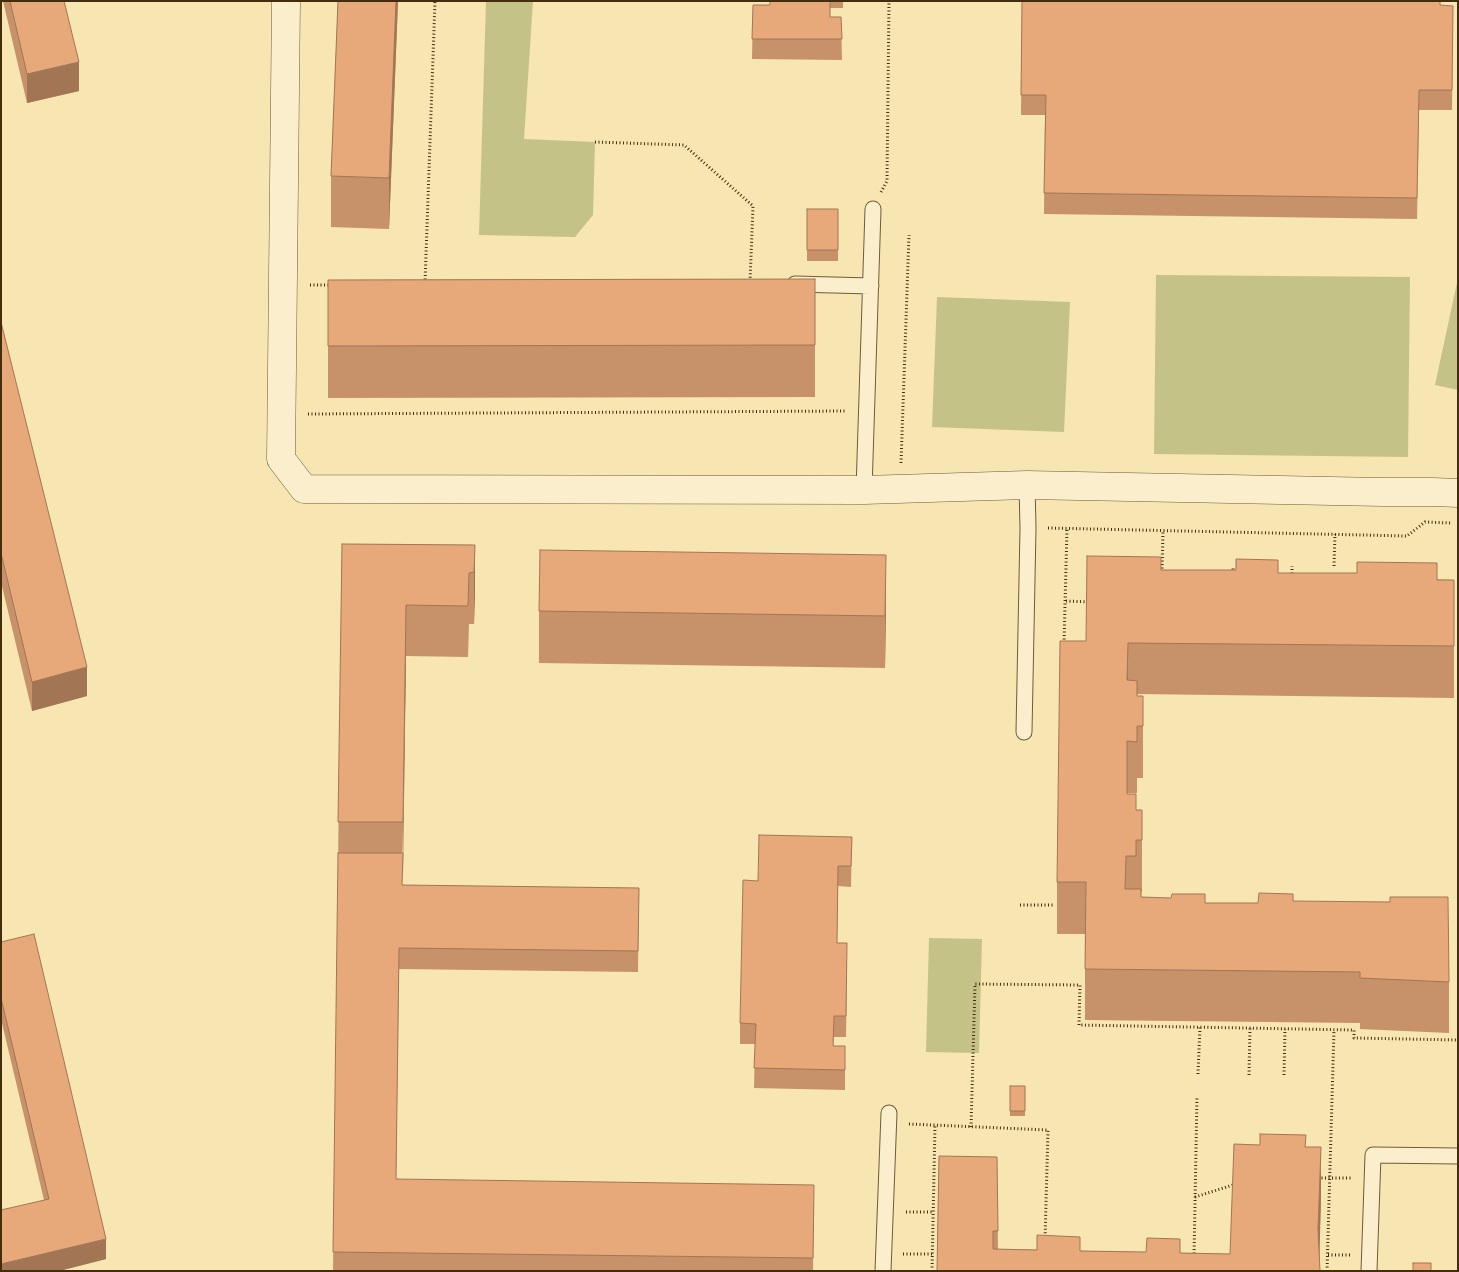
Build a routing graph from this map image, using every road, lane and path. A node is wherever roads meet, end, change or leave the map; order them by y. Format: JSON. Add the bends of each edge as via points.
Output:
{"nodes":[{"id":1,"x":286,"y":1,"type":"edge"},
{"id":2,"x":434,"y":1,"type":"edge"},
{"id":3,"x":889,"y":1,"type":"edge"},
{"id":4,"x":595,"y":142,"type":"dead end"},
{"id":5,"x":873,"y":209,"type":"joint"},
{"id":6,"x":909,"y":235,"type":"dead end"},
{"id":7,"x":778,"y":283,"type":"edge"},
{"id":8,"x":309,"y":285,"type":"dead end"},
{"id":9,"x":338,"y":286,"type":"edge"},
{"id":10,"x":871,"y":286,"type":"junction"},
{"id":11,"x":425,"y":289,"type":"edge"},
{"id":12,"x":750,"y":290,"type":"edge"},
{"id":13,"x":847,"y":411,"type":"dead end"},
{"id":14,"x":304,"y":414,"type":"dead end"},
{"id":15,"x":864,"y":458,"type":"junction"},
{"id":16,"x":1026,"y":485,"type":"junction"},
{"id":17,"x":864,"y":490,"type":"junction"},
{"id":18,"x":1458,"y":493,"type":"edge"},
{"id":19,"x":1458,"y":523,"type":"edge"},
{"id":20,"x":1028,"y":528,"type":"junction"},
{"id":21,"x":1067,"y":529,"type":"junction"},
{"id":22,"x":1162,"y":530,"type":"junction"},
{"id":23,"x":1334,"y":534,"type":"junction"},
{"id":24,"x":1233,"y":566,"type":"dead end"},
{"id":25,"x":1292,"y":566,"type":"dead end"},
{"id":26,"x":1334,"y":566,"type":"dead end"},
{"id":27,"x":1162,"y":574,"type":"edge"},
{"id":28,"x":1233,"y":575,"type":"edge"},
{"id":29,"x":1292,"y":585,"type":"edge"},
{"id":30,"x":1066,"y":601,"type":"junction"},
{"id":31,"x":1094,"y":602,"type":"edge"},
{"id":32,"x":1064,"y":648,"type":"edge"},
{"id":33,"x":1024,"y":732,"type":"dead end"},
{"id":34,"x":1020,"y":905,"type":"dead end"},
{"id":35,"x":1053,"y":905,"type":"dead end"},
{"id":36,"x":1200,"y":1028,"type":"junction"},
{"id":37,"x":1250,"y":1028,"type":"junction"},
{"id":38,"x":1285,"y":1029,"type":"junction"},
{"id":39,"x":1334,"y":1030,"type":"junction"},
{"id":40,"x":1458,"y":1040,"type":"edge"},
{"id":41,"x":1198,"y":1074,"type":"dead end"},
{"id":42,"x":1249,"y":1074,"type":"dead end"},
{"id":43,"x":1284,"y":1075,"type":"dead end"},
{"id":44,"x":1197,"y":1096,"type":"dead end"},
{"id":45,"x":889,"y":1118,"type":"joint"},
{"id":46,"x":935,"y":1125,"type":"junction"},
{"id":47,"x":970,"y":1127,"type":"junction"},
{"id":48,"x":1458,"y":1156,"type":"edge"},
{"id":49,"x":1310,"y":1178,"type":"edge"},
{"id":50,"x":1330,"y":1178,"type":"junction"},
{"id":51,"x":1373,"y":1179,"type":"junction"},
{"id":52,"x":1242,"y":1182,"type":"edge"},
{"id":53,"x":1195,"y":1197,"type":"junction"},
{"id":54,"x":1045,"y":1248,"type":"edge"},
{"id":55,"x":900,"y":1254,"type":"dead end"},
{"id":56,"x":932,"y":1254,"type":"junction"},
{"id":57,"x":1194,"y":1262,"type":"edge"},
{"id":58,"x":883,"y":1271,"type":"edge"},
{"id":59,"x":932,"y":1271,"type":"edge"},
{"id":60,"x":1327,"y":1271,"type":"edge"},
{"id":61,"x":1369,"y":1271,"type":"edge"}],
"edges":[{"from":1,"to":17,"type":"street","via":[[281,458],[304,489]]},
{"from":2,"to":11,"type":"path"},
{"from":3,"to":5,"type":"path","via":[[886,181]]},
{"from":4,"to":12,"type":"path","via":[[684,145],[753,206]]},
{"from":5,"to":10,"type":"lane"},
{"from":6,"to":15,"type":"path","via":[[901,472]]},
{"from":7,"to":10,"type":"lane"},
{"from":8,"to":9,"type":"path"},
{"from":10,"to":15,"type":"lane"},
{"from":13,"to":14,"type":"path"},
{"from":15,"to":17,"type":"lane"},
{"from":16,"to":17,"type":"street"},
{"from":16,"to":18,"type":"street"},
{"from":16,"to":20,"type":"lane"},
{"from":19,"to":23,"type":"path","via":[[1425,522],[1407,536]]},
{"from":20,"to":21,"type":"path"},
{"from":20,"to":33,"type":"lane"},
{"from":21,"to":22,"type":"path"},
{"from":21,"to":30,"type":"path"},
{"from":22,"to":23,"type":"path"},
{"from":22,"to":27,"type":"path"},
{"from":23,"to":26,"type":"path"},
{"from":24,"to":28,"type":"path"},
{"from":25,"to":29,"type":"path"},
{"from":30,"to":31,"type":"path"},
{"from":30,"to":32,"type":"path"},
{"from":34,"to":35,"type":"path"},
{"from":36,"to":37,"type":"path"},
{"from":36,"to":41,"type":"path"},
{"from":36,"to":47,"type":"path","via":[[1079,1025],[1080,985],[975,984]]},
{"from":37,"to":38,"type":"path"},
{"from":37,"to":42,"type":"path"},
{"from":38,"to":39,"type":"path"},
{"from":38,"to":43,"type":"path"},
{"from":39,"to":40,"type":"path","via":[[1354,1030],[1354,1038]]},
{"from":39,"to":50,"type":"path"},
{"from":44,"to":53,"type":"path"},
{"from":45,"to":46,"type":"path"},
{"from":45,"to":58,"type":"lane"},
{"from":46,"to":47,"type":"path"},
{"from":46,"to":56,"type":"path"},
{"from":47,"to":54,"type":"path","via":[[1048,1130]]},
{"from":48,"to":51,"type":"lane","via":[[1373,1155]]},
{"from":49,"to":50,"type":"path"},
{"from":50,"to":51,"type":"path"},
{"from":50,"to":60,"type":"path"},
{"from":51,"to":61,"type":"lane"},
{"from":52,"to":53,"type":"path"},
{"from":53,"to":57,"type":"path"},
{"from":55,"to":56,"type":"path"},
{"from":56,"to":59,"type":"path"}]}
